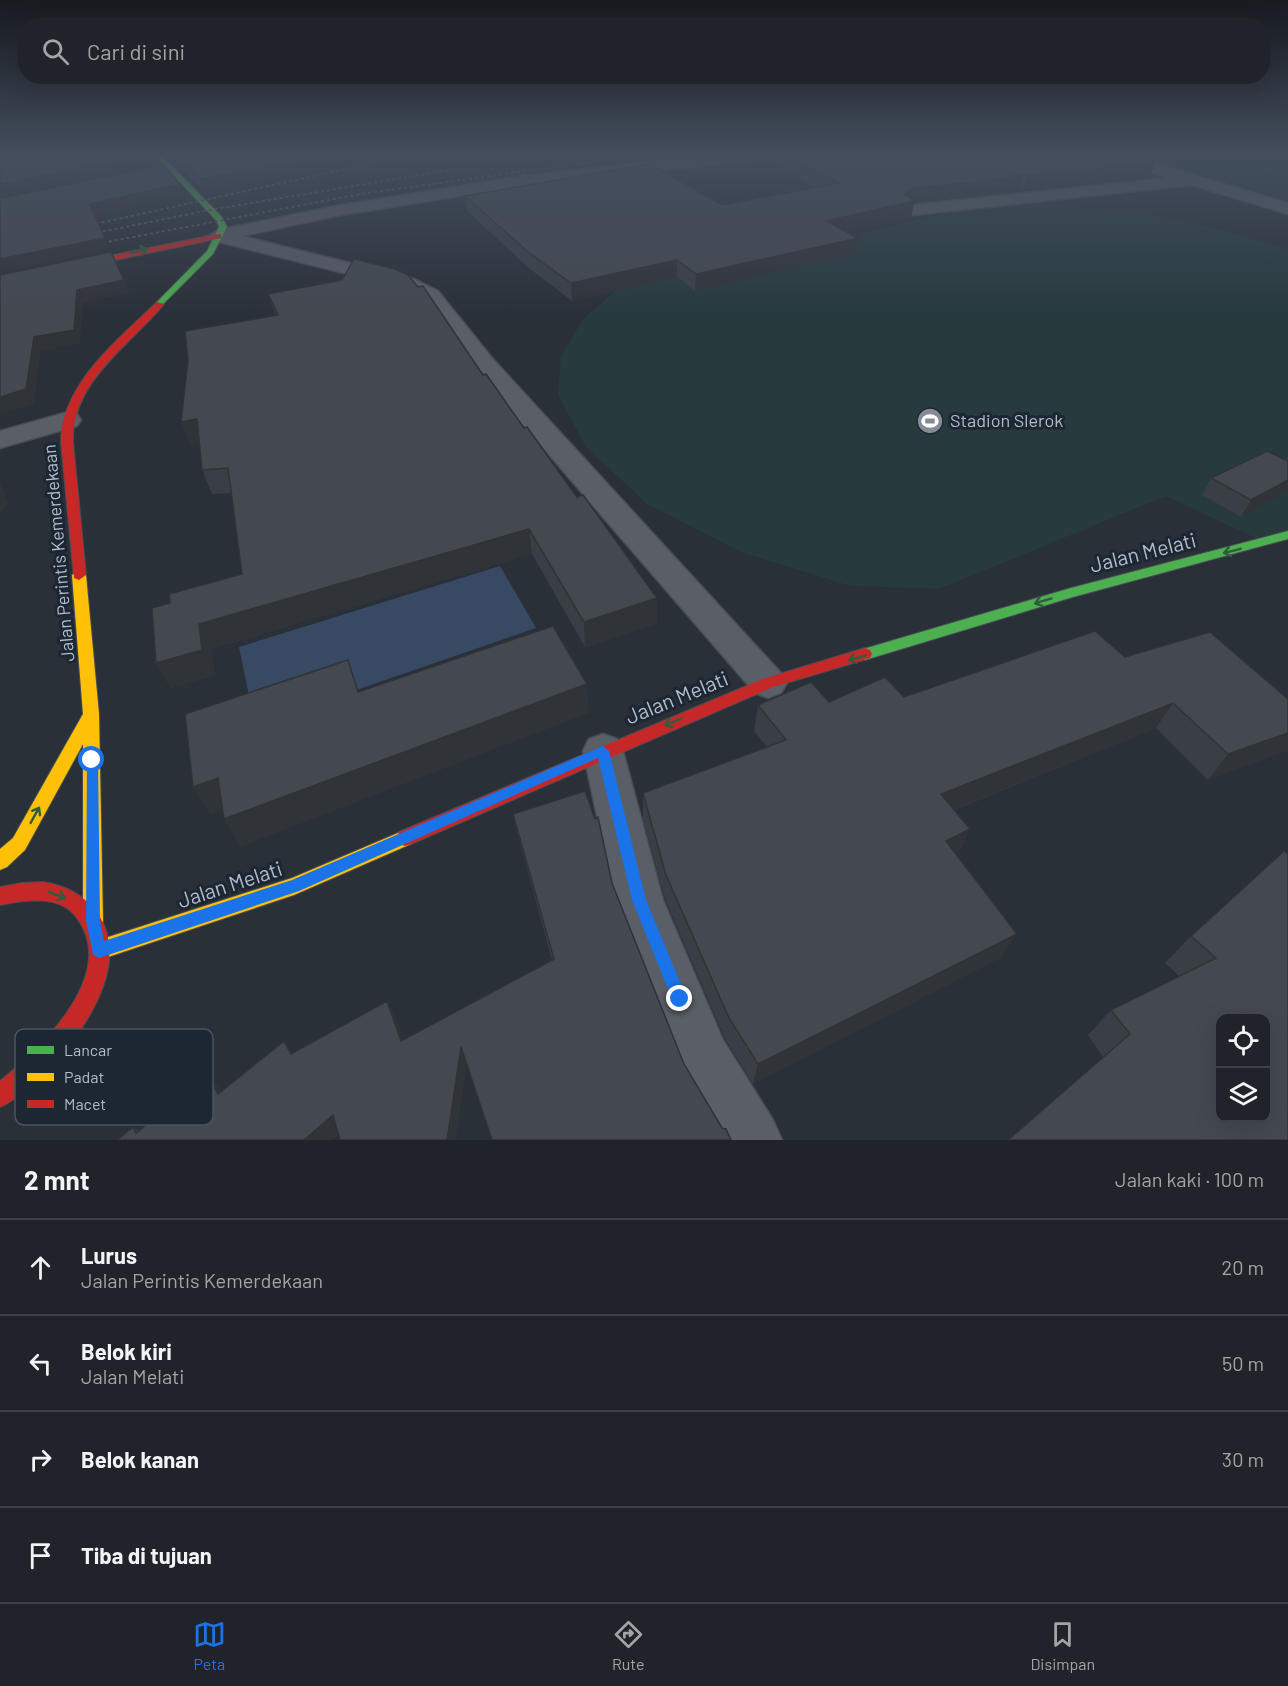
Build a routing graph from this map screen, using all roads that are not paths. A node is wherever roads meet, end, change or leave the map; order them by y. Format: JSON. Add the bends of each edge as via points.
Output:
{"nodes":[{"id":1,"x":209,"y":209,"type":"edge"},
{"id":2,"x":346,"y":209,"type":"edge"},
{"id":3,"x":919,"y":209,"type":"edge"},
{"id":4,"x":912,"y":210,"type":"edge"},
{"id":5,"x":218,"y":236,"type":"junction"},
{"id":6,"x":0,"y":281,"type":"edge"},
{"id":7,"x":68,"y":420,"type":"junction"},
{"id":8,"x":0,"y":440,"type":"edge"},
{"id":9,"x":1288,"y":535,"type":"edge"},
{"id":10,"x":768,"y":684,"type":"junction"},
{"id":11,"x":91,"y":714,"type":"junction"},
{"id":12,"x":603,"y":751,"type":"junction"},
{"id":13,"x":0,"y":861,"type":"edge"},
{"id":14,"x":0,"y":896,"type":"edge"},
{"id":15,"x":93,"y":921,"type":"junction"},
{"id":16,"x":99,"y":950,"type":"junction"},
{"id":17,"x":68,"y":1029,"type":"edge"},
{"id":18,"x":15,"y":1084,"type":"edge"},
{"id":19,"x":0,"y":1096,"type":"edge"},
{"id":20,"x":753,"y":1140,"type":"edge"}],
"edges":[{"from":1,"to":5,"type":"street","via":[[223,227]]},
{"from":2,"to":5,"type":"street"},
{"from":3,"to":4,"type":"street"},
{"from":6,"to":5,"type":"street","one_way":true},
{"from":5,"to":7,"type":"street","name":"Jalan Perintis Kemerdekaan","via":[[210,252],[111,354],[83,390]]},
{"from":5,"to":10,"type":"street","via":[[407,283],[431,295],[483,363]]},
{"from":7,"to":8,"type":"street"},
{"from":7,"to":11,"type":"street","name":"Jalan Perintis Kemerdekaan"},
{"from":9,"to":10,"type":"street","name":"Jalan Melati","one_way":true,"via":[[1071,593]]},
{"from":10,"to":12,"type":"street","name":"Jalan Melati","one_way":true},
{"from":13,"to":11,"type":"street","one_way":true,"via":[[19,844]]},
{"from":11,"to":15,"type":"street","name":"Jalan Perintis Kemerdekaan"},
{"from":12,"to":16,"type":"street","name":"Jalan Melati","via":[[294,886]]},
{"from":12,"to":20,"type":"street","via":[[639,900],[704,1059]]},
{"from":14,"to":15,"type":"street","one_way":true,"via":[[47,891],[74,901]]},
{"from":15,"to":16,"type":"street","name":"Jalan Perintis Kemerdekaan"},
{"from":16,"to":17,"type":"street","via":[[92,986]]},
{"from":18,"to":19,"type":"street"}]}
